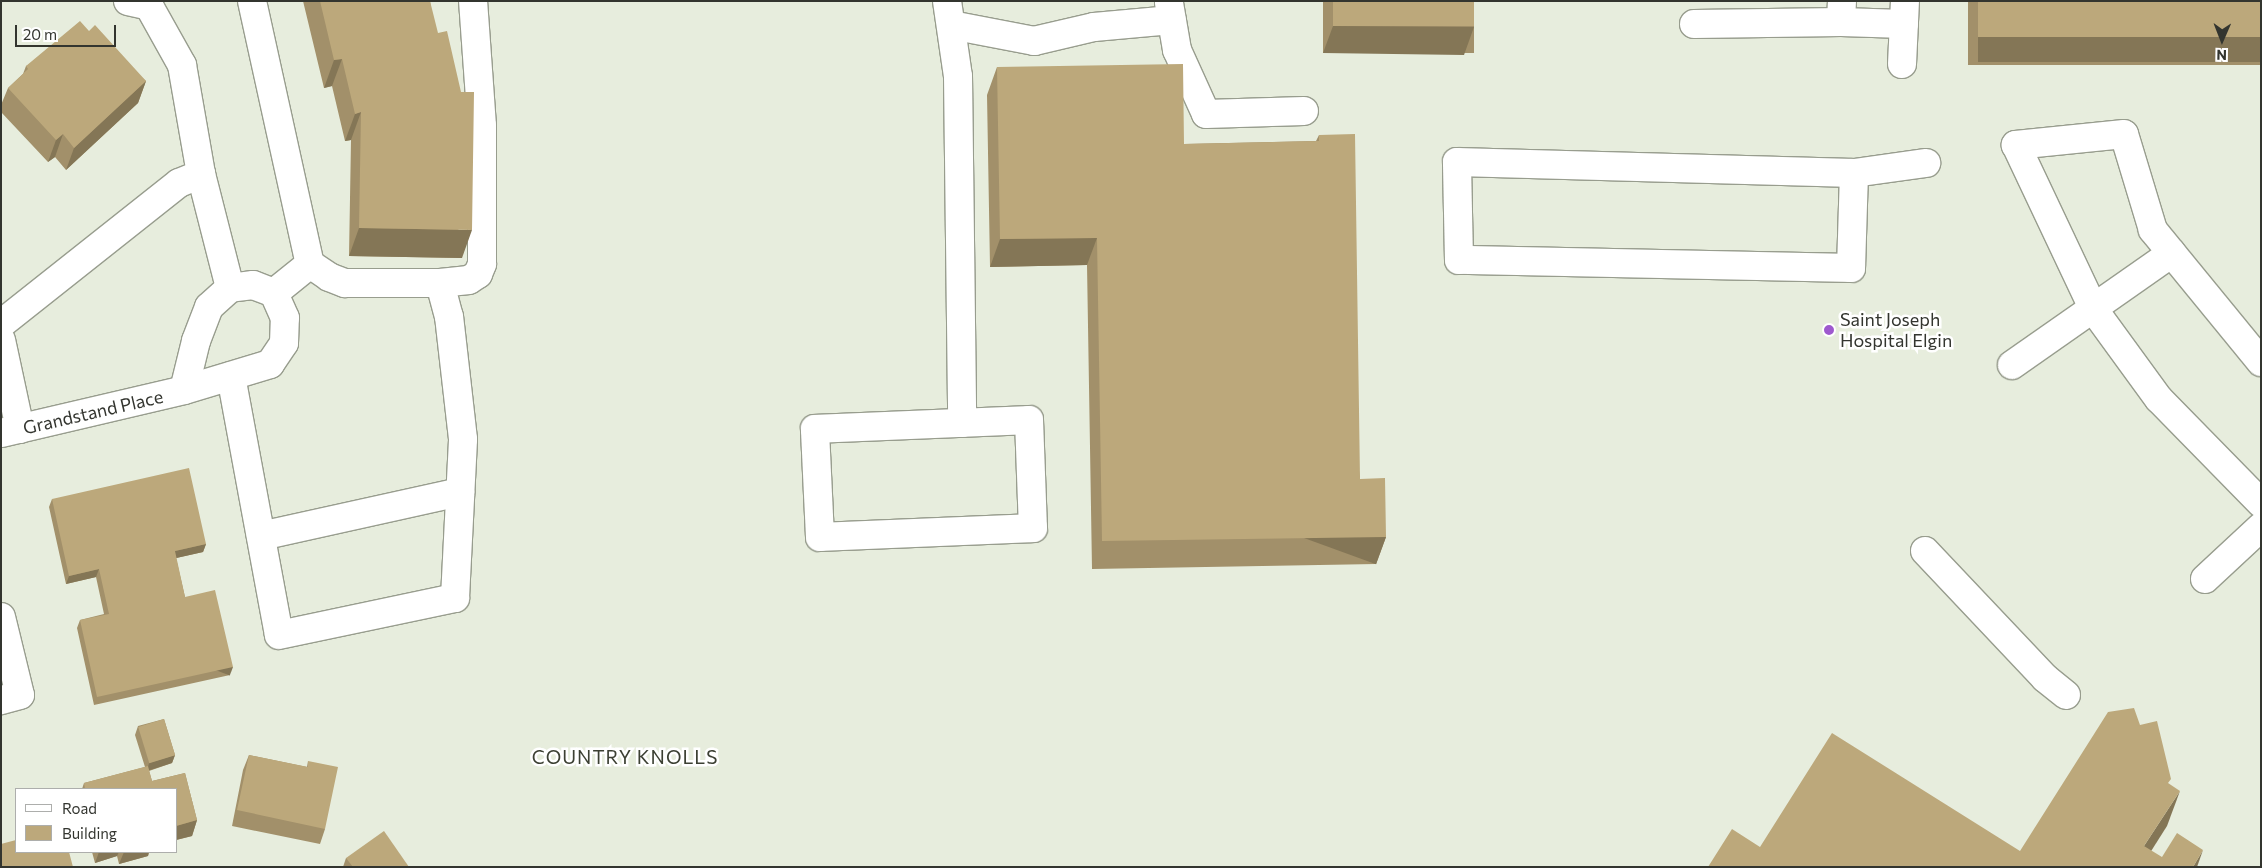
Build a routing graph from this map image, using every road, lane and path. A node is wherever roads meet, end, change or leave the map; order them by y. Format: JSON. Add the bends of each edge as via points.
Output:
{"nodes":[{"id":1,"x":252,"y":1,"type":"edge"},
{"id":2,"x":473,"y":1,"type":"edge"},
{"id":3,"x":138,"y":4,"type":"edge"},
{"id":4,"x":1170,"y":11,"type":"edge"},
{"id":5,"x":1841,"y":12,"type":"edge"},
{"id":6,"x":949,"y":13,"type":"edge"},
{"id":7,"x":1904,"y":13,"type":"edge"},
{"id":8,"x":1694,"y":24,"type":"dead end"},
{"id":9,"x":1902,"y":64,"type":"dead end"},
{"id":10,"x":1304,"y":111,"type":"dead end"},
{"id":11,"x":1926,"y":163,"type":"dead end"},
{"id":12,"x":1854,"y":173,"type":"junction"},
{"id":13,"x":200,"y":174,"type":"junction"},
{"id":14,"x":2172,"y":253,"type":"junction"},
{"id":15,"x":310,"y":264,"type":"junction"},
{"id":16,"x":440,"y":283,"type":"junction"},
{"id":17,"x":230,"y":288,"type":"junction"},
{"id":18,"x":274,"y":293,"type":"junction"},
{"id":19,"x":2094,"y":310,"type":"junction"},
{"id":20,"x":1,"y":324,"type":"edge"},
{"id":21,"x":1,"y":340,"type":"edge"},
{"id":22,"x":2261,"y":362,"type":"edge"},
{"id":23,"x":2012,"y":365,"type":"dead end"},
{"id":24,"x":231,"y":376,"type":"junction"},
{"id":25,"x":184,"y":390,"type":"junction"},
{"id":26,"x":962,"y":423,"type":"junction"},
{"id":27,"x":10,"y":431,"type":"edge"},
{"id":28,"x":460,"y":492,"type":"junction"},
{"id":29,"x":2261,"y":503,"type":"edge"},
{"id":30,"x":2261,"y":527,"type":"edge"},
{"id":31,"x":261,"y":536,"type":"junction"},
{"id":32,"x":1925,"y":552,"type":"dead end"},
{"id":33,"x":2205,"y":579,"type":"dead end"},
{"id":34,"x":1,"y":617,"type":"edge"},
{"id":35,"x":2066,"y":694,"type":"dead end"},
{"id":36,"x":1,"y":700,"type":"edge"}],
"edges":[{"from":1,"to":15,"type":"street"},
{"from":2,"to":16,"type":"street","via":[[482,135],[482,264],[478,274],[469,280]]},
{"from":3,"to":13,"type":"street","via":[[182,65]]},
{"from":4,"to":6,"type":"street","via":[[1034,42]]},
{"from":4,"to":10,"type":"street","via":[[1177,50],[1206,114]]},
{"from":5,"to":7,"type":"street"},
{"from":5,"to":8,"type":"street"},
{"from":6,"to":26,"type":"street","via":[[958,76]]},
{"from":7,"to":9,"type":"street"},
{"from":11,"to":12,"type":"street"},
{"from":12,"to":12,"type":"street","via":[[1457,162],[1459,260],[1851,268]]},
{"from":13,"to":17,"type":"street"},
{"from":13,"to":20,"type":"street","via":[[179,183]]},
{"from":14,"to":19,"type":"street"},
{"from":14,"to":19,"type":"street","via":[[2153,230],[2124,134],[2016,145]]},
{"from":14,"to":22,"type":"street"},
{"from":15,"to":16,"type":"street","via":[[329,277],[345,282]]},
{"from":15,"to":18,"type":"street"},
{"from":16,"to":28,"type":"street","via":[[449,317],[463,439]]},
{"from":17,"to":18,"type":"street","via":[[253,286]]},
{"from":17,"to":25,"type":"street","name":"Grandstand Place","via":[[209,307],[196,341]]},
{"from":18,"to":24,"type":"street","name":"Grandstand Place","via":[[285,318],[284,343],[270,364]]},
{"from":19,"to":23,"type":"street"},
{"from":19,"to":29,"type":"street","via":[[2159,399]]},
{"from":21,"to":27,"type":"street"},
{"from":24,"to":25,"type":"street","name":"Grandstand Place"},
{"from":24,"to":31,"type":"street"},
{"from":25,"to":27,"type":"street","name":"Grandstand Place"},
{"from":26,"to":26,"type":"street","via":[[1029,420],[1034,528],[820,537],[815,429]]},
{"from":28,"to":31,"type":"street"},
{"from":28,"to":31,"type":"street","via":[[455,598],[279,635]]},
{"from":30,"to":33,"type":"street"},
{"from":32,"to":35,"type":"street","via":[[2045,678]]},
{"from":34,"to":36,"type":"street","via":[[20,695]]}]}
